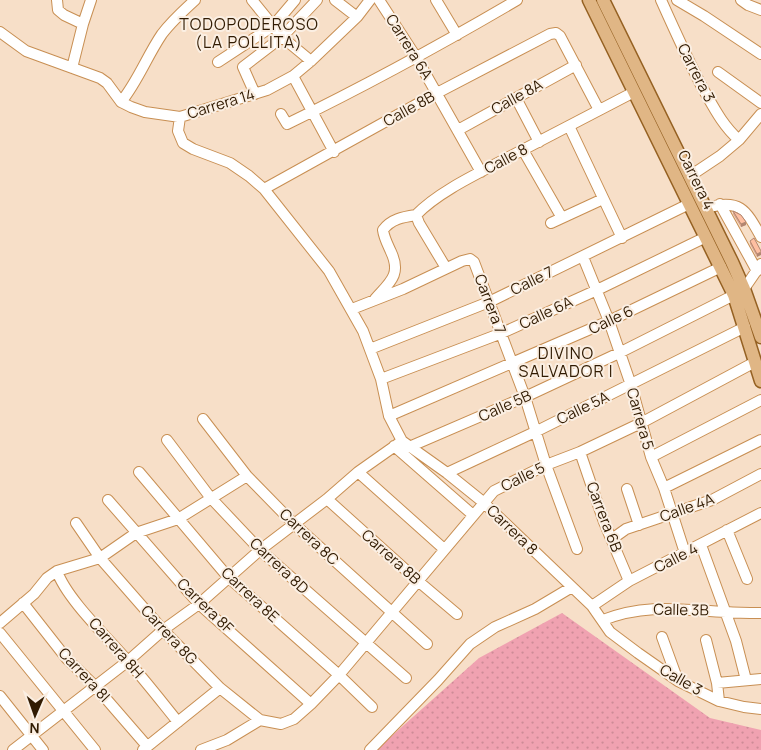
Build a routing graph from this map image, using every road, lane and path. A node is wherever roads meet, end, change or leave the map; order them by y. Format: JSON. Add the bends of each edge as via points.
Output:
{"nodes":[{"id":1,"x":91,"y":0,"type":"edge"},
{"id":2,"x":195,"y":0,"type":"edge"},
{"id":3,"x":252,"y":0,"type":"edge"},
{"id":4,"x":295,"y":0,"type":"edge"},
{"id":5,"x":317,"y":0,"type":"edge"},
{"id":6,"x":334,"y":0,"type":"edge"},
{"id":7,"x":370,"y":0,"type":"edge"},
{"id":8,"x":380,"y":0,"type":"edge"},
{"id":9,"x":436,"y":0,"type":"edge"},
{"id":10,"x":517,"y":0,"type":"edge"},
{"id":11,"x":588,"y":0,"type":"edge"},
{"id":12,"x":661,"y":0,"type":"edge"},
{"id":13,"x":677,"y":0,"type":"edge"},
{"id":14,"x":741,"y":0,"type":"edge"},
{"id":15,"x":607,"y":2,"type":"edge"},
{"id":16,"x":57,"y":5,"type":"edge"},
{"id":17,"x":761,"y":10,"type":"edge"},
{"id":18,"x":357,"y":17,"type":"junction"},
{"id":19,"x":83,"y":24,"type":"junction"},
{"id":20,"x":273,"y":26,"type":"junction"},
{"id":21,"x":0,"y":32,"type":"edge"},
{"id":22,"x":457,"y":35,"type":"junction"},
{"id":23,"x":282,"y":37,"type":"junction"},
{"id":24,"x":761,"y":54,"type":"edge"},
{"id":25,"x":416,"y":57,"type":"junction"},
{"id":26,"x":311,"y":61,"type":"junction"},
{"id":27,"x":218,"y":62,"type":"dead end"},
{"id":28,"x":576,"y":65,"type":"junction"},
{"id":29,"x":72,"y":68,"type":"junction"},
{"id":30,"x":718,"y":72,"type":"dead end"},
{"id":31,"x":293,"y":76,"type":"junction"},
{"id":32,"x":634,"y":92,"type":"junction"},
{"id":33,"x":437,"y":93,"type":"junction"},
{"id":34,"x":255,"y":94,"type":"junction"},
{"id":35,"x":516,"y":98,"type":"junction"},
{"id":36,"x":121,"y":102,"type":"junction"},
{"id":37,"x":761,"y":104,"type":"edge"},
{"id":38,"x":599,"y":110,"type":"junction"},
{"id":39,"x":312,"y":112,"type":"junction"},
{"id":40,"x":282,"y":114,"type":"dead end"},
{"id":41,"x":761,"y":114,"type":"edge"},
{"id":42,"x":180,"y":117,"type":"junction"},
{"id":43,"x":569,"y":126,"type":"junction"},
{"id":44,"x":458,"y":130,"type":"junction"},
{"id":45,"x":739,"y":140,"type":"junction"},
{"id":46,"x":539,"y":142,"type":"junction"},
{"id":47,"x":523,"y":150,"type":"junction"},
{"id":48,"x":334,"y":152,"type":"junction"},
{"id":49,"x":481,"y":172,"type":"junction"},
{"id":50,"x":690,"y":176,"type":"junction"},
{"id":51,"x":264,"y":189,"type":"junction"},
{"id":52,"x":603,"y":199,"type":"junction"},
{"id":53,"x":689,"y":204,"type":"junction"},
{"id":54,"x":720,"y":204,"type":"junction"},
{"id":55,"x":706,"y":208,"type":"junction"},
{"id":56,"x":416,"y":215,"type":"junction"},
{"id":57,"x":562,"y":218,"type":"junction"},
{"id":58,"x":551,"y":223,"type":"dead end"},
{"id":59,"x":706,"y":237,"type":"junction"},
{"id":60,"x":761,"y":237,"type":"edge"},
{"id":61,"x":622,"y":238,"type":"junction"},
{"id":62,"x":583,"y":257,"type":"junction"},
{"id":63,"x":721,"y":267,"type":"junction"},
{"id":64,"x":759,"y":267,"type":"edge"},
{"id":65,"x":446,"y":268,"type":"junction"},
{"id":66,"x":596,"y":290,"type":"junction"},
{"id":67,"x":739,"y":292,"type":"junction"},
{"id":68,"x":373,"y":301,"type":"junction"},
{"id":69,"x":489,"y":302,"type":"junction"},
{"id":70,"x":352,"y":309,"type":"junction"},
{"id":71,"x":609,"y":321,"type":"junction"},
{"id":72,"x":745,"y":327,"type":"junction"},
{"id":73,"x":502,"y":334,"type":"junction"},
{"id":74,"x":761,"y":337,"type":"edge"},
{"id":75,"x":370,"y":349,"type":"junction"},
{"id":76,"x":619,"y":353,"type":"junction"},
{"id":77,"x":755,"y":362,"type":"junction"},
{"id":78,"x":512,"y":364,"type":"junction"},
{"id":79,"x":381,"y":379,"type":"junction"},
{"id":80,"x":761,"y":380,"type":"edge"},
{"id":81,"x":631,"y":385,"type":"junction"},
{"id":82,"x":525,"y":397,"type":"junction"},
{"id":83,"x":761,"y":400,"type":"edge"},
{"id":84,"x":389,"y":416,"type":"junction"},
{"id":85,"x":204,"y":418,"type":"dead end"},
{"id":86,"x":641,"y":423,"type":"junction"},
{"id":87,"x":537,"y":431,"type":"junction"},
{"id":88,"x":167,"y":440,"type":"dead end"},
{"id":89,"x":761,"y":440,"type":"edge"},
{"id":90,"x":401,"y":445,"type":"junction"},
{"id":91,"x":580,"y":452,"type":"junction"},
{"id":92,"x":651,"y":457,"type":"junction"},
{"id":93,"x":546,"y":465,"type":"junction"},
{"id":94,"x":140,"y":472,"type":"dead end"},
{"id":95,"x":358,"y":472,"type":"junction"},
{"id":96,"x":447,"y":473,"type":"junction"},
{"id":97,"x":761,"y":474,"type":"edge"},
{"id":98,"x":247,"y":476,"type":"junction"},
{"id":99,"x":664,"y":488,"type":"junction"},
{"id":100,"x":627,"y":489,"type":"dead end"},
{"id":101,"x":210,"y":497,"type":"junction"},
{"id":102,"x":327,"y":499,"type":"junction"},
{"id":103,"x":108,"y":500,"type":"dead end"},
{"id":104,"x":483,"y":502,"type":"junction"},
{"id":105,"x":473,"y":515,"type":"junction"},
{"id":106,"x":673,"y":515,"type":"junction"},
{"id":107,"x":760,"y":516,"type":"edge"},
{"id":108,"x":178,"y":519,"type":"junction"},
{"id":109,"x":76,"y":523,"type":"dead end"},
{"id":110,"x":294,"y":524,"type":"junction"},
{"id":111,"x":639,"y":525,"type":"junction"},
{"id":112,"x":728,"y":530,"type":"junction"},
{"id":113,"x":136,"y":534,"type":"junction"},
{"id":114,"x":612,"y":539,"type":"junction"},
{"id":115,"x":701,"y":544,"type":"junction"},
{"id":116,"x":444,"y":549,"type":"junction"},
{"id":117,"x":577,"y":549,"type":"dead end"},
{"id":118,"x":260,"y":550,"type":"junction"},
{"id":119,"x":685,"y":554,"type":"junction"},
{"id":120,"x":100,"y":558,"type":"junction"},
{"id":121,"x":57,"y":571,"type":"junction"},
{"id":122,"x":228,"y":577,"type":"junction"},
{"id":123,"x":747,"y":579,"type":"dead end"},
{"id":124,"x":418,"y":581,"type":"junction"},
{"id":125,"x":629,"y":581,"type":"junction"},
{"id":126,"x":572,"y":587,"type":"junction"},
{"id":127,"x":23,"y":603,"type":"junction"},
{"id":128,"x":199,"y":604,"type":"junction"},
{"id":129,"x":592,"y":606,"type":"junction"},
{"id":130,"x":392,"y":612,"type":"junction"},
{"id":131,"x":726,"y":612,"type":"junction"},
{"id":132,"x":457,"y":614,"type":"dead end"},
{"id":133,"x":761,"y":614,"type":"edge"},
{"id":134,"x":603,"y":620,"type":"junction"},
{"id":135,"x":0,"y":623,"type":"edge"},
{"id":136,"x":163,"y":630,"type":"junction"},
{"id":137,"x":610,"y":632,"type":"joint"},
{"id":138,"x":0,"y":633,"type":"edge"},
{"id":139,"x":662,"y":637,"type":"dead end"},
{"id":140,"x":706,"y":640,"type":"dead end"},
{"id":141,"x":365,"y":643,"type":"junction"},
{"id":142,"x":427,"y":644,"type":"dead end"},
{"id":143,"x":128,"y":661,"type":"junction"},
{"id":144,"x":339,"y":675,"type":"junction"},
{"id":145,"x":406,"y":678,"type":"dead end"},
{"id":146,"x":761,"y":679,"type":"edge"},
{"id":147,"x":746,"y":680,"type":"junction"},
{"id":148,"x":678,"y":681,"type":"junction"},
{"id":149,"x":717,"y":682,"type":"junction"},
{"id":150,"x":95,"y":686,"type":"junction"},
{"id":151,"x":220,"y":688,"type":"junction"},
{"id":152,"x":0,"y":696,"type":"edge"},
{"id":153,"x":719,"y":701,"type":"junction"},
{"id":154,"x":312,"y":704,"type":"junction"},
{"id":155,"x":372,"y":707,"type":"dead end"},
{"id":156,"x":761,"y":709,"type":"edge"},
{"id":157,"x":64,"y":710,"type":"junction"},
{"id":158,"x":260,"y":720,"type":"junction"},
{"id":159,"x":178,"y":722,"type":"junction"},
{"id":160,"x":280,"y":724,"type":"joint"},
{"id":161,"x":32,"y":736,"type":"junction"},
{"id":162,"x":145,"y":748,"type":"edge"},
{"id":163,"x":13,"y":750,"type":"edge"},
{"id":164,"x":43,"y":750,"type":"edge"},
{"id":165,"x":95,"y":750,"type":"edge"},
{"id":166,"x":201,"y":750,"type":"edge"},
{"id":167,"x":370,"y":750,"type":"edge"}],
"edges":[{"from":1,"to":19,"type":"street"},
{"from":2,"to":36,"type":"street","via":[[163,33]]},
{"from":3,"to":20,"type":"street"},
{"from":4,"to":20,"type":"street"},
{"from":5,"to":23,"type":"street"},
{"from":6,"to":18,"type":"street"},
{"from":7,"to":18,"type":"street","name":"Carrera 14"},
{"from":8,"to":25,"type":"street","name":"Carrera 6A"},
{"from":9,"to":22,"type":"street"},
{"from":10,"to":22,"type":"street"},
{"from":11,"to":32,"type":"main road","name":"Carrera 4"},
{"from":12,"to":45,"type":"street","name":"Carrera 3","via":[[715,110]]},
{"from":13,"to":24,"type":"street"},
{"from":14,"to":17,"type":"street"},
{"from":15,"to":50,"type":"main road","name":"Carrera 4"},
{"from":16,"to":19,"type":"street","via":[[64,15]]},
{"from":18,"to":26,"type":"street","name":"Carrera 14"},
{"from":19,"to":29,"type":"street"},
{"from":20,"to":23,"type":"street"},
{"from":20,"to":27,"type":"street"},
{"from":21,"to":29,"type":"street","name":"Carrera 14","via":[[26,51]]},
{"from":22,"to":25,"type":"street"},
{"from":23,"to":26,"type":"street"},
{"from":23,"to":34,"type":"street","via":[[243,67]]},
{"from":25,"to":33,"type":"street","name":"Carrera 6A"},
{"from":25,"to":39,"type":"street"},
{"from":26,"to":31,"type":"street","name":"Carrera 14"},
{"from":28,"to":33,"type":"street","name":"Calle 8B","via":[[560,36],[550,34]]},
{"from":28,"to":35,"type":"street","name":"Calle 8A"},
{"from":28,"to":38,"type":"street"},
{"from":29,"to":36,"type":"street","name":"Carrera 14","via":[[100,78]]},
{"from":30,"to":37,"type":"street"},
{"from":31,"to":34,"type":"street","name":"Carrera 14"},
{"from":31,"to":39,"type":"street"},
{"from":32,"to":38,"type":"street","name":"Calle 8"},
{"from":32,"to":53,"type":"main road","name":"Carrera 4"},
{"from":33,"to":44,"type":"street","name":"Carrera 6A"},
{"from":33,"to":48,"type":"street","name":"Calle 8B"},
{"from":34,"to":42,"type":"street","name":"Carrera 14"},
{"from":35,"to":44,"type":"street","name":"Calle 8A"},
{"from":35,"to":46,"type":"street"},
{"from":36,"to":42,"type":"street","name":"Carrera 14","via":[[145,112]]},
{"from":38,"to":43,"type":"street","name":"Calle 8"},
{"from":39,"to":40,"type":"street","via":[[287,124]]},
{"from":39,"to":48,"type":"street"},
{"from":41,"to":45,"type":"street"},
{"from":42,"to":51,"type":"street","via":[[178,131],[183,143],[230,163]]},
{"from":43,"to":46,"type":"street","name":"Calle 8"},
{"from":43,"to":52,"type":"street"},
{"from":44,"to":49,"type":"street","name":"Carrera 6A"},
{"from":45,"to":50,"type":"street"},
{"from":46,"to":47,"type":"street","name":"Calle 8"},
{"from":47,"to":49,"type":"street","name":"Calle 8"},
{"from":47,"to":57,"type":"street"},
{"from":48,"to":51,"type":"street","name":"Calle 8B"},
{"from":49,"to":56,"type":"street","name":"Calle 8","via":[[438,197]]},
{"from":50,"to":55,"type":"main road","name":"Carrera 4"},
{"from":51,"to":70,"type":"street","via":[[329,271]]},
{"from":52,"to":57,"type":"street"},
{"from":52,"to":61,"type":"street"},
{"from":53,"to":59,"type":"main road","name":"Carrera 4"},
{"from":53,"to":61,"type":"street","name":"Calle 7"},
{"from":54,"to":55,"type":"street"},
{"from":54,"to":60,"type":"street","via":[[735,206],[748,214]]},
{"from":54,"to":64,"type":"street"},
{"from":55,"to":67,"type":"main road","name":"Carrera 4"},
{"from":56,"to":65,"type":"street"},
{"from":56,"to":68,"type":"street","name":"Calle 8","via":[[402,217],[382,230],[396,269],[393,279]]},
{"from":57,"to":58,"type":"street"},
{"from":59,"to":63,"type":"main road","name":"Carrera 4"},
{"from":59,"to":66,"type":"street","name":"Calle 6A"},
{"from":61,"to":62,"type":"street","name":"Calle 7"},
{"from":62,"to":66,"type":"street","name":"Carrera 5"},
{"from":62,"to":69,"type":"street","name":"Calle 7"},
{"from":63,"to":67,"type":"main road","name":"Carrera 4"},
{"from":63,"to":71,"type":"street","name":"Calle 6"},
{"from":64,"to":67,"type":"street"},
{"from":65,"to":68,"type":"street"},
{"from":65,"to":69,"type":"street","name":"Carrera 7","via":[[462,260],[474,262]]},
{"from":66,"to":71,"type":"street","name":"Carrera 5"},
{"from":66,"to":73,"type":"street","name":"Calle 6A"},
{"from":67,"to":72,"type":"main road","name":"Carrera 4"},
{"from":67,"to":74,"type":"main road","name":"Carrera 4"},
{"from":67,"to":76,"type":"street","name":"Calle 5B"},
{"from":68,"to":70,"type":"street"},
{"from":69,"to":73,"type":"street","name":"Carrera 7"},
{"from":69,"to":75,"type":"street","name":"Calle 7"},
{"from":70,"to":75,"type":"street"},
{"from":71,"to":76,"type":"street","name":"Carrera 5"},
{"from":71,"to":78,"type":"street","name":"Calle 6"},
{"from":72,"to":77,"type":"main road","name":"Carrera 4"},
{"from":72,"to":81,"type":"street","name":"Calle 5A"},
{"from":73,"to":78,"type":"street","name":"Carrera 7"},
{"from":73,"to":79,"type":"street","name":"Calle 6A"},
{"from":75,"to":79,"type":"street"},
{"from":76,"to":81,"type":"street","name":"Carrera 5"},
{"from":76,"to":82,"type":"street","name":"Calle 5B"},
{"from":77,"to":80,"type":"main road","name":"Carrera 4"},
{"from":77,"to":86,"type":"street","name":"Calle 5"},
{"from":78,"to":82,"type":"street","name":"Carrera 7"},
{"from":78,"to":84,"type":"street","name":"Calle 6"},
{"from":79,"to":84,"type":"street"},
{"from":81,"to":86,"type":"street","name":"Carrera 5"},
{"from":81,"to":87,"type":"street","name":"Calle 5A"},
{"from":82,"to":87,"type":"street","name":"Carrera 7"},
{"from":82,"to":90,"type":"street","name":"Calle 5B"},
{"from":83,"to":92,"type":"street"},
{"from":84,"to":90,"type":"street"},
{"from":85,"to":98,"type":"street","name":"Carrera 8C"},
{"from":86,"to":91,"type":"street","name":"Calle 5"},
{"from":86,"to":92,"type":"street","name":"Carrera 5"},
{"from":87,"to":93,"type":"street","name":"Carrera 7"},
{"from":87,"to":96,"type":"street","name":"Calle 5A"},
{"from":88,"to":101,"type":"street","name":"Carrera 8D"},
{"from":89,"to":99,"type":"street"},
{"from":90,"to":95,"type":"street","name":"Calle 5B"},
{"from":90,"to":96,"type":"street","name":"Carrera 8"},
{"from":90,"to":105,"type":"street"},
{"from":91,"to":93,"type":"street","name":"Calle 5"},
{"from":91,"to":114,"type":"street","name":"Carrera 6B"},
{"from":92,"to":99,"type":"street","name":"Carrera 5"},
{"from":93,"to":104,"type":"street","name":"Calle 5","via":[[494,491]]},
{"from":93,"to":117,"type":"street","name":"Carrera 7"},
{"from":94,"to":108,"type":"street","name":"Carrera 8E"},
{"from":95,"to":102,"type":"street","name":"Calle 5B"},
{"from":95,"to":116,"type":"street"},
{"from":96,"to":104,"type":"street","name":"Carrera 8"},
{"from":97,"to":106,"type":"street","name":"Calle 4A","via":[[712,500]]},
{"from":98,"to":101,"type":"street"},
{"from":98,"to":110,"type":"street","name":"Carrera 8C"},
{"from":99,"to":106,"type":"street","name":"Carrera 5"},
{"from":100,"to":111,"type":"street"},
{"from":101,"to":108,"type":"street"},
{"from":101,"to":118,"type":"street","name":"Carrera 8D"},
{"from":102,"to":110,"type":"street","name":"Calle 5B"},
{"from":102,"to":124,"type":"street","name":"Carrera 8B"},
{"from":103,"to":113,"type":"street","name":"Carrera 8F"},
{"from":104,"to":105,"type":"street","name":"Calle 5"},
{"from":104,"to":126,"type":"street","name":"Carrera 8"},
{"from":105,"to":116,"type":"street","name":"Calle 5"},
{"from":106,"to":111,"type":"street","name":"Calle 4A"},
{"from":106,"to":119,"type":"street","name":"Carrera 5"},
{"from":107,"to":112,"type":"street","name":"Calle 4"},
{"from":108,"to":113,"type":"street"},
{"from":108,"to":122,"type":"street","name":"Carrera 8E"},
{"from":109,"to":120,"type":"street","name":"Carrera 8G"},
{"from":110,"to":118,"type":"street","name":"Calle 5B"},
{"from":110,"to":130,"type":"street","name":"Carrera 8C"},
{"from":111,"to":114,"type":"street","name":"Calle 4A"},
{"from":112,"to":115,"type":"street","name":"Calle 4"},
{"from":112,"to":123,"type":"street"},
{"from":113,"to":120,"type":"street"},
{"from":113,"to":128,"type":"street","name":"Carrera 8F"},
{"from":114,"to":125,"type":"street","name":"Carrera 6B"},
{"from":115,"to":119,"type":"street","name":"Calle 4"},
{"from":115,"to":131,"type":"street"},
{"from":116,"to":124,"type":"street","name":"Calle 5"},
{"from":118,"to":122,"type":"street","name":"Calle 5B"},
{"from":118,"to":141,"type":"street","name":"Carrera 8D"},
{"from":119,"to":125,"type":"street","name":"Calle 4"},
{"from":120,"to":121,"type":"street"},
{"from":120,"to":136,"type":"street","name":"Carrera 8G"},
{"from":121,"to":127,"type":"street"},
{"from":121,"to":143,"type":"street","name":"Carrera 8H","via":[[60,582]]},
{"from":122,"to":128,"type":"street","name":"Calle 5B"},
{"from":122,"to":144,"type":"street","name":"Carrera 8E"},
{"from":124,"to":130,"type":"street","name":"Calle 5"},
{"from":124,"to":132,"type":"street","name":"Carrera 8B"},
{"from":125,"to":129,"type":"street","name":"Calle 4"},
{"from":126,"to":129,"type":"street","name":"Carrera 8"},
{"from":126,"to":167,"type":"street","via":[[495,627],[470,644]]},
{"from":127,"to":135,"type":"street"},
{"from":127,"to":150,"type":"street","name":"Carrera 8I"},
{"from":128,"to":136,"type":"street","name":"Calle 5B"},
{"from":128,"to":154,"type":"street","name":"Carrera 8F"},
{"from":129,"to":134,"type":"street","name":"Carrera 8"},
{"from":130,"to":141,"type":"street","name":"Calle 5"},
{"from":130,"to":142,"type":"street","name":"Carrera 8C"},
{"from":131,"to":133,"type":"street","name":"Calle 3B"},
{"from":131,"to":134,"type":"street","name":"Calle 3B","via":[[650,609],[621,613]]},
{"from":131,"to":147,"type":"street"},
{"from":134,"to":137,"type":"street","name":"Carrera 8"},
{"from":136,"to":143,"type":"street","name":"Calle 5B"},
{"from":136,"to":151,"type":"street","name":"Carrera 8G"},
{"from":137,"to":148,"type":"street","name":"Calle 3"},
{"from":138,"to":157,"type":"street"},
{"from":139,"to":148,"type":"street"},
{"from":140,"to":149,"type":"street"},
{"from":141,"to":144,"type":"street","name":"Calle 5"},
{"from":141,"to":145,"type":"street","name":"Carrera 8D"},
{"from":143,"to":150,"type":"street","name":"Calle 5B"},
{"from":143,"to":159,"type":"street","name":"Carrera 8H"},
{"from":144,"to":154,"type":"street","name":"Calle 5"},
{"from":144,"to":155,"type":"street","name":"Carrera 8E"},
{"from":146,"to":147,"type":"street"},
{"from":147,"to":149,"type":"street"},
{"from":148,"to":153,"type":"street","name":"Calle 3"},
{"from":149,"to":153,"type":"street"},
{"from":150,"to":157,"type":"street","name":"Calle 5B"},
{"from":150,"to":162,"type":"street","name":"Carrera 8I"},
{"from":151,"to":158,"type":"street","name":"Carrera 8G"},
{"from":151,"to":159,"type":"street"},
{"from":152,"to":161,"type":"street"},
{"from":153,"to":156,"type":"street","name":"Calle 3"},
{"from":154,"to":160,"type":"street","name":"Calle 5","via":[[294,719]]},
{"from":157,"to":161,"type":"street","name":"Calle 5B"},
{"from":157,"to":165,"type":"street"},
{"from":158,"to":160,"type":"street","name":"Carrera 8G"},
{"from":158,"to":166,"type":"street","via":[[227,740]]},
{"from":159,"to":162,"type":"street"},
{"from":161,"to":163,"type":"street","name":"Calle 5B"},
{"from":161,"to":164,"type":"street"}]}
